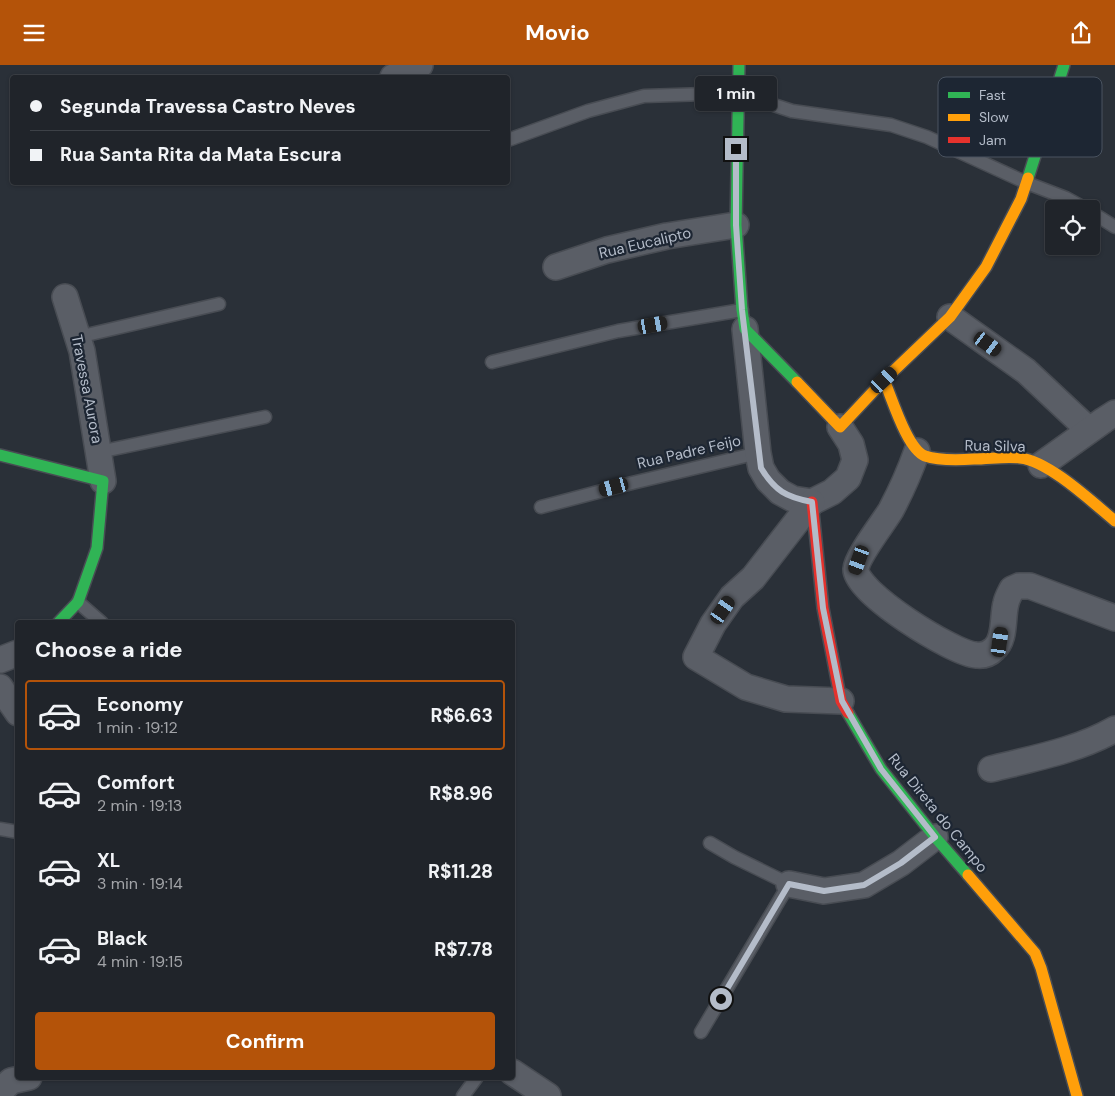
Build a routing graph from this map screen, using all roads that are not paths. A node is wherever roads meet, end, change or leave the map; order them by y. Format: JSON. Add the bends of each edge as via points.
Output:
{"nodes":[{"id":1,"x":420,"y":65,"type":"edge"},
{"id":2,"x":739,"y":65,"type":"edge"},
{"id":3,"x":1064,"y":65,"type":"edge"},
{"id":4,"x":397,"y":75,"type":"edge"},
{"id":5,"x":1060,"y":77,"type":"edge"},
{"id":6,"x":737,"y":93,"type":"junction"},
{"id":7,"x":510,"y":139,"type":"edge"},
{"id":8,"x":938,"y":142,"type":"edge"},
{"id":9,"x":970,"y":157,"type":"edge"},
{"id":10,"x":1034,"y":157,"type":"edge"},
{"id":11,"x":1026,"y":183,"type":"junction"},
{"id":12,"x":1070,"y":200,"type":"edge"},
{"id":13,"x":1100,"y":218,"type":"edge"},
{"id":14,"x":736,"y":225,"type":"junction"},
{"id":15,"x":1115,"y":227,"type":"edge"},
{"id":16,"x":556,"y":267,"type":"dead end"},
{"id":17,"x":65,"y":297,"type":"dead end"},
{"id":18,"x":219,"y":304,"type":"dead end"},
{"id":19,"x":950,"y":317,"type":"junction"},
{"id":20,"x":743,"y":320,"type":"junction"},
{"id":21,"x":78,"y":337,"type":"junction"},
{"id":22,"x":492,"y":362,"type":"dead end"},
{"id":23,"x":884,"y":380,"type":"junction"},
{"id":24,"x":1115,"y":413,"type":"edge"},
{"id":25,"x":264,"y":417,"type":"dead end"},
{"id":26,"x":840,"y":427,"type":"junction"},
{"id":27,"x":1089,"y":430,"type":"junction"},
{"id":28,"x":918,"y":451,"type":"junction"},
{"id":29,"x":99,"y":452,"type":"junction"},
{"id":30,"x":758,"y":453,"type":"junction"},
{"id":31,"x":0,"y":455,"type":"edge"},
{"id":32,"x":1041,"y":465,"type":"junction"},
{"id":33,"x":103,"y":481,"type":"junction"},
{"id":34,"x":812,"y":502,"type":"junction"},
{"id":35,"x":541,"y":507,"type":"dead end"},
{"id":36,"x":1115,"y":521,"type":"edge"},
{"id":37,"x":78,"y":602,"type":"junction"},
{"id":38,"x":1115,"y":618,"type":"edge"},
{"id":39,"x":61,"y":620,"type":"edge"},
{"id":40,"x":99,"y":620,"type":"edge"},
{"id":41,"x":15,"y":654,"type":"edge"},
{"id":42,"x":0,"y":660,"type":"edge"},
{"id":43,"x":0,"y":687,"type":"edge"},
{"id":44,"x":842,"y":701,"type":"junction"},
{"id":45,"x":15,"y":709,"type":"edge"},
{"id":46,"x":1115,"y":729,"type":"edge"},
{"id":47,"x":991,"y":769,"type":"dead end"},
{"id":48,"x":0,"y":829,"type":"edge"},
{"id":49,"x":15,"y":832,"type":"edge"},
{"id":50,"x":935,"y":837,"type":"junction"},
{"id":51,"x":710,"y":843,"type":"dead end"},
{"id":52,"x":789,"y":884,"type":"junction"},
{"id":53,"x":701,"y":1032,"type":"dead end"},
{"id":54,"x":515,"y":1074,"type":"edge"},
{"id":55,"x":16,"y":1080,"type":"edge"},
{"id":56,"x":475,"y":1080,"type":"edge"},
{"id":57,"x":0,"y":1091,"type":"edge"},
{"id":58,"x":463,"y":1096,"type":"edge"},
{"id":59,"x":548,"y":1096,"type":"edge"},
{"id":60,"x":1077,"y":1096,"type":"edge"}],
"edges":[{"from":1,"to":4,"type":"street"},
{"from":2,"to":6,"type":"street"},
{"from":3,"to":5,"type":"street"},
{"from":6,"to":7,"type":"lane","via":[[644,96],[588,111]]},
{"from":6,"to":8,"type":"lane","via":[[792,111],[891,125]]},
{"from":6,"to":14,"type":"street"},
{"from":9,"to":11,"type":"lane"},
{"from":10,"to":11,"type":"street"},
{"from":11,"to":12,"type":"lane"},
{"from":11,"to":19,"type":"street","via":[[986,267]]},
{"from":13,"to":15,"type":"lane"},
{"from":14,"to":16,"type":"street","name":"Rua Eucalipto","via":[[667,236],[607,250]]},
{"from":14,"to":20,"type":"street"},
{"from":17,"to":21,"type":"street","name":"Travessa Aurora"},
{"from":18,"to":21,"type":"lane"},
{"from":19,"to":23,"type":"street"},
{"from":19,"to":27,"type":"street","via":[[1026,371]]},
{"from":20,"to":22,"type":"lane","via":[[618,331]]},
{"from":20,"to":26,"type":"street"},
{"from":20,"to":30,"type":"street"},
{"from":21,"to":29,"type":"street","name":"Travessa Aurora"},
{"from":23,"to":26,"type":"street"},
{"from":23,"to":28,"type":"street","via":[[909,439]]},
{"from":24,"to":27,"type":"street"},
{"from":25,"to":29,"type":"lane"},
{"from":26,"to":34,"type":"street","via":[[851,443],[855,460],[848,478],[832,492]]},
{"from":27,"to":32,"type":"street"},
{"from":28,"to":32,"type":"street","name":"Rua Silva","via":[[926,457],[938,459],[1022,458]]},
{"from":28,"to":38,"type":"street","via":[[890,511],[859,560],[856,569],[866,589],[949,645],[974,655],[986,655],[1000,642],[1006,601],[1012,589],[1019,586],[1030,586]]},
{"from":29,"to":33,"type":"street","name":"Travessa Aurora"},
{"from":30,"to":34,"type":"street","via":[[761,468],[780,492],[794,499]]},
{"from":30,"to":35,"type":"lane","name":"Rua Padre Feijo"},
{"from":31,"to":33,"type":"street"},
{"from":32,"to":36,"type":"street","name":"Rua Silva"},
{"from":33,"to":37,"type":"street","via":[[97,548]]},
{"from":34,"to":44,"type":"street","name":"Rua Direta do Campo","via":[[823,608]]},
{"from":34,"to":44,"type":"street","via":[[753,578],[732,597],[696,657],[746,687],[786,699]]},
{"from":37,"to":39,"type":"street"},
{"from":37,"to":40,"type":"lane"},
{"from":41,"to":42,"type":"street"},
{"from":43,"to":45,"type":"street"},
{"from":44,"to":50,"type":"street","name":"Rua Direta do Campo","via":[[881,769]]},
{"from":46,"to":47,"type":"street","via":[[1054,753]]},
{"from":48,"to":49,"type":"lane"},
{"from":50,"to":52,"type":"street","via":[[864,885],[824,891]]},
{"from":50,"to":60,"type":"street","name":"Rua Direta do Campo","via":[[1036,953]]},
{"from":51,"to":52,"type":"lane"},
{"from":52,"to":53,"type":"lane"},
{"from":54,"to":59,"type":"street"},
{"from":55,"to":57,"type":"street"},
{"from":56,"to":58,"type":"lane"}]}
